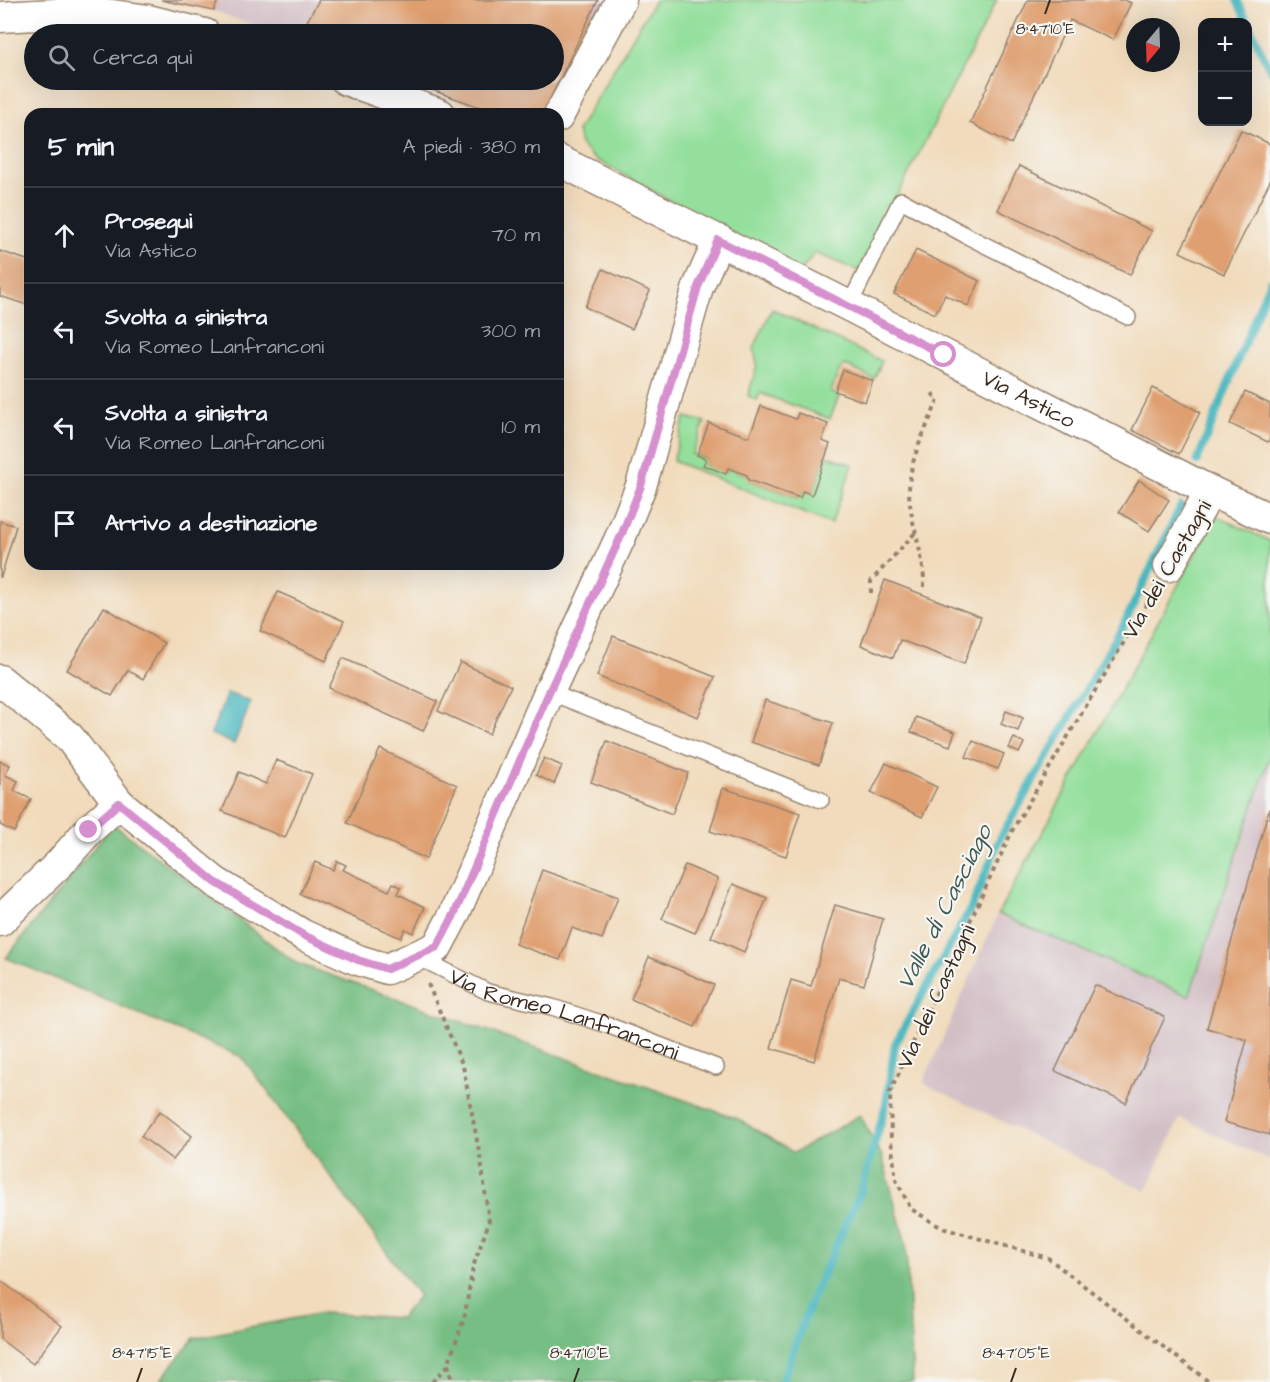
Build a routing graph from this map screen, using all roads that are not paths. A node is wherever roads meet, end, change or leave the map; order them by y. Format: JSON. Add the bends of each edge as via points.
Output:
{"nodes":[{"id":1,"x":621,"y":0,"type":"edge"},
{"id":2,"x":0,"y":17,"type":"edge"},
{"id":3,"x":164,"y":24,"type":"edge"},
{"id":4,"x":374,"y":90,"type":"edge"},
{"id":5,"x":423,"y":108,"type":"edge"},
{"id":6,"x":563,"y":108,"type":"edge"},
{"id":7,"x":564,"y":163,"type":"edge"},
{"id":8,"x":718,"y":240,"type":"junction"},
{"id":9,"x":849,"y":306,"type":"junction"},
{"id":10,"x":1128,"y":317,"type":"dead end"},
{"id":11,"x":1210,"y":491,"type":"junction"},
{"id":12,"x":1270,"y":519,"type":"edge"},
{"id":13,"x":1169,"y":566,"type":"road end"},
{"id":14,"x":0,"y":680,"type":"edge"},
{"id":15,"x":549,"y":692,"type":"junction"},
{"id":16,"x":821,"y":800,"type":"dead end"},
{"id":17,"x":119,"y":803,"type":"junction"},
{"id":18,"x":0,"y":921,"type":"edge"},
{"id":19,"x":416,"y":956,"type":"junction"},
{"id":20,"x":716,"y":1067,"type":"dead end"}],
"edges":[{"from":1,"to":6,"type":"street"},
{"from":2,"to":3,"type":"street","via":[[92,12]]},
{"from":4,"to":5,"type":"street"},
{"from":7,"to":8,"type":"street","name":"Via Astico"},
{"from":8,"to":9,"type":"street","name":"Via Astico"},
{"from":8,"to":15,"type":"street","name":"Via Romeo Lanfranconi","via":[[685,326],[641,486]]},
{"from":9,"to":10,"type":"lane","via":[[901,200]]},
{"from":9,"to":11,"type":"street","name":"Via Astico"},
{"from":11,"to":12,"type":"street","name":"Via Astico"},
{"from":11,"to":13,"type":"street","name":"Via dei Castagni"},
{"from":14,"to":17,"type":"street","name":"Via Romeo Lanfranconi","via":[[69,737]]},
{"from":15,"to":16,"type":"lane"},
{"from":15,"to":19,"type":"street","name":"Via Romeo Lanfranconi","via":[[454,915],[437,947]]},
{"from":17,"to":18,"type":"street"},
{"from":17,"to":19,"type":"street","name":"Via Romeo Lanfranconi","via":[[215,882],[303,935],[387,969]]},
{"from":19,"to":20,"type":"lane","name":"Via Romeo Lanfranconi","via":[[488,992],[610,1026]]}]}
